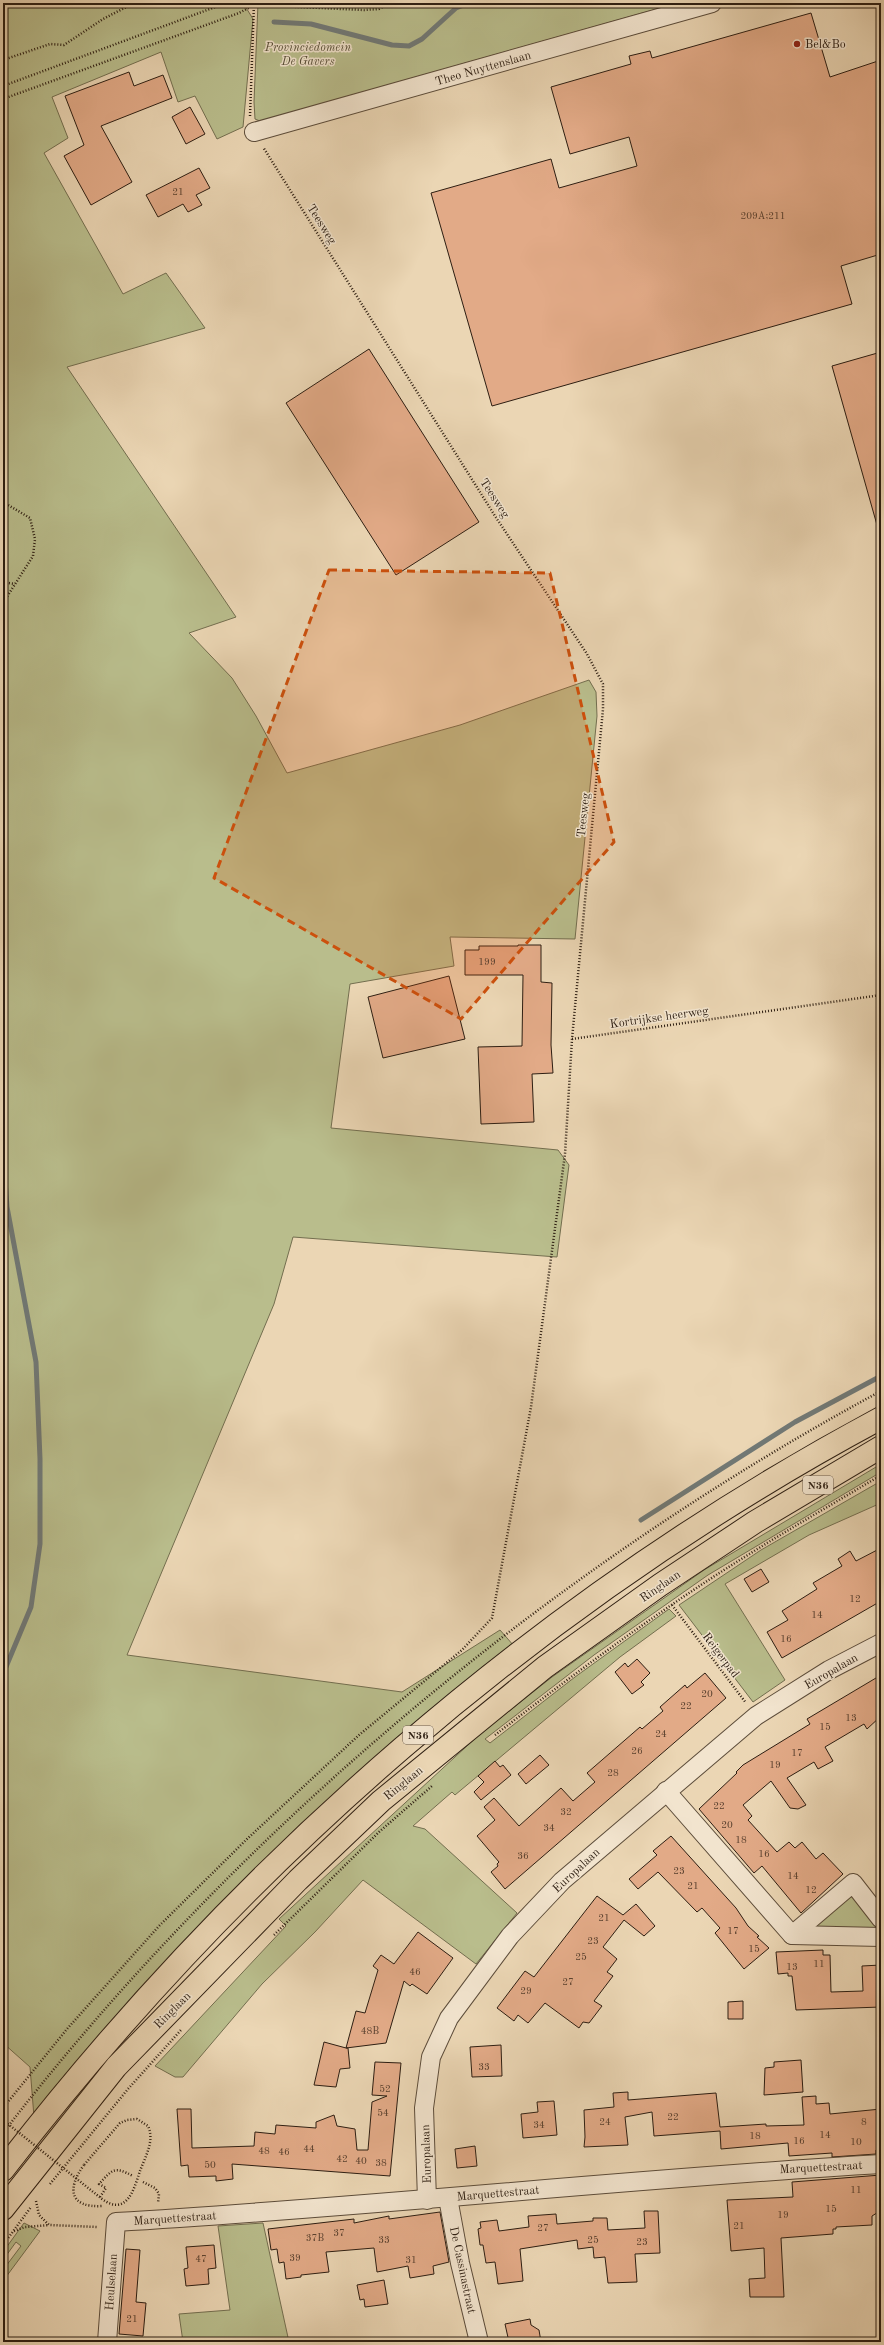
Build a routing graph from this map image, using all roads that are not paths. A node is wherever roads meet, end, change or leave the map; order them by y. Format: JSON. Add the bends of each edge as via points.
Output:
{"nodes":[{"id":1,"x":712,"y":3,"type":"edge"},
{"id":2,"x":254,"y":132,"type":"road end"},
{"id":3,"x":881,"y":1418,"type":"edge"},
{"id":4,"x":881,"y":1447,"type":"edge"},
{"id":5,"x":881,"y":1642,"type":"edge"},
{"id":6,"x":666,"y":1791,"type":"junction"},
{"id":7,"x":881,"y":1919,"type":"edge"},
{"id":8,"x":792,"y":1935,"type":"junction"},
{"id":9,"x":881,"y":1937,"type":"edge"},
{"id":10,"x":881,"y":2164,"type":"edge"},
{"id":11,"x":3,"y":2170,"type":"edge"},
{"id":12,"x":448,"y":2198,"type":"junction"},
{"id":13,"x":427,"y":2200,"type":"junction"},
{"id":14,"x":3,"y":2209,"type":"edge"},
{"id":15,"x":116,"y":2222,"type":"joint"},
{"id":16,"x":107,"y":2342,"type":"edge"},
{"id":17,"x":479,"y":2342,"type":"edge"}],
"edges":[{"from":1,"to":2,"type":"street","name":"Theo Nuyttenslaan"},
{"from":3,"to":11,"type":"main road","number":"N36","via":[[781,1474],[597,1594],[485,1680],[384,1764],[273,1866],[187,1952],[97,2054]]},
{"from":4,"to":14,"type":"main road","name":"Ringlaan","number":"N36","via":[[755,1522],[660,1585],[545,1667],[381,1801],[298,1880],[116,2067]]},
{"from":5,"to":6,"type":"street","name":"Europalaan","via":[[829,1670],[756,1716]]},
{"from":6,"to":8,"type":"street"},
{"from":6,"to":13,"type":"street","name":"Europalaan","via":[[562,1881],[510,1936],[449,2018],[431,2057],[424,2108]]},
{"from":7,"to":8,"type":"street","via":[[853,1883]]},
{"from":8,"to":9,"type":"street"},
{"from":10,"to":12,"type":"street","name":"Marquettestraat","via":[[744,2172]]},
{"from":12,"to":13,"type":"street","name":"Marquettestraat"},
{"from":12,"to":17,"type":"street","name":"De Cassinastraat"},
{"from":13,"to":15,"type":"street","name":"Marquettestraat"},
{"from":15,"to":16,"type":"street","name":"Heulselaan"}]}
